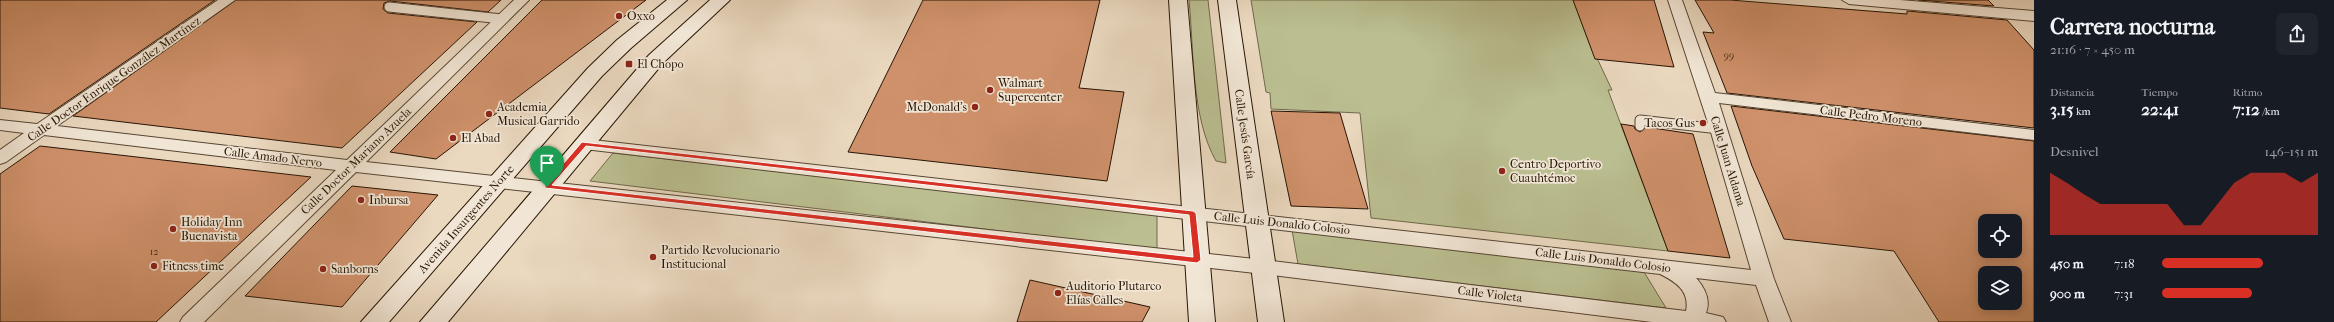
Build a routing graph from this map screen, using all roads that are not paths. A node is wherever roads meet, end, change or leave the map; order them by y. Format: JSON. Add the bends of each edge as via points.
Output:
{"nodes":[{"id":1,"x":228,"y":0,"type":"edge"},
{"id":2,"x":522,"y":0,"type":"edge"},
{"id":3,"x":678,"y":0,"type":"edge"},
{"id":4,"x":721,"y":0,"type":"edge"},
{"id":5,"x":1178,"y":0,"type":"edge"},
{"id":6,"x":1227,"y":0,"type":"edge"},
{"id":7,"x":1675,"y":0,"type":"edge"},
{"id":8,"x":1849,"y":0,"type":"edge"},
{"id":9,"x":2011,"y":0,"type":"edge"},
{"id":10,"x":389,"y":7,"type":"dead end"},
{"id":11,"x":2031,"y":18,"type":"edge"},
{"id":12,"x":502,"y":20,"type":"junction"},
{"id":13,"x":1707,"y":97,"type":"junction"},
{"id":14,"x":0,"y":125,"type":"edge"},
{"id":15,"x":1640,"y":126,"type":"dead end"},
{"id":16,"x":1718,"y":129,"type":"junction"},
{"id":17,"x":39,"y":130,"type":"junction"},
{"id":18,"x":2034,"y":135,"type":"edge"},
{"id":19,"x":584,"y":144,"type":"junction"},
{"id":20,"x":0,"y":158,"type":"edge"},
{"id":21,"x":351,"y":166,"type":"junction"},
{"id":22,"x":499,"y":182,"type":"junction"},
{"id":23,"x":547,"y":187,"type":"junction"},
{"id":24,"x":1193,"y":213,"type":"junction"},
{"id":25,"x":1257,"y":220,"type":"junction"},
{"id":26,"x":1197,"y":260,"type":"junction"},
{"id":27,"x":1662,"y":266,"type":"junction"},
{"id":28,"x":1264,"y":267,"type":"junction"},
{"id":29,"x":1764,"y":279,"type":"junction"},
{"id":30,"x":1692,"y":319,"type":"junction"},
{"id":31,"x":190,"y":322,"type":"edge"},
{"id":32,"x":374,"y":322,"type":"edge"},
{"id":33,"x":433,"y":322,"type":"edge"},
{"id":34,"x":1202,"y":322,"type":"edge"},
{"id":35,"x":1271,"y":322,"type":"edge"},
{"id":36,"x":1715,"y":322,"type":"edge"},
{"id":37,"x":1780,"y":322,"type":"edge"}],
"edges":[{"from":1,"to":17,"type":"street","name":"Calle Doctor Enrique González Martínez"},
{"from":2,"to":12,"type":"street","name":"Calle Doctor Mariano Azuela"},
{"from":3,"to":22,"type":"main road","name":"Avenida Insurgentes Norte","via":[[609,58]]},
{"from":4,"to":19,"type":"main road","via":[[656,59]]},
{"from":5,"to":24,"type":"main road"},
{"from":6,"to":25,"type":"main road","name":"Calle Jesús García"},
{"from":7,"to":13,"type":"street","name":"Calle Juan Aldama"},
{"from":8,"to":11,"type":"street"},
{"from":9,"to":11,"type":"street"},
{"from":10,"to":12,"type":"lane"},
{"from":12,"to":21,"type":"street","name":"Calle Doctor Mariano Azuela"},
{"from":13,"to":16,"type":"street","name":"Calle Juan Aldama"},
{"from":13,"to":18,"type":"street","name":"Calle Pedro Moreno"},
{"from":14,"to":17,"type":"street","name":"Calle Amado Nervo"},
{"from":15,"to":16,"type":"lane","via":[[1640,120]]},
{"from":16,"to":29,"type":"street","name":"Calle Juan Aldama"},
{"from":17,"to":20,"type":"street","name":"Calle Doctor Enrique González Martínez"},
{"from":17,"to":21,"type":"street","name":"Calle Amado Nervo"},
{"from":19,"to":23,"type":"main road"},
{"from":19,"to":24,"type":"street","name":"Calle Luis Donaldo Colosio"},
{"from":21,"to":22,"type":"street","name":"Calle Amado Nervo"},
{"from":21,"to":31,"type":"street","name":"Calle Doctor Mariano Azuela"},
{"from":22,"to":23,"type":"street","name":"Calle Amado Nervo"},
{"from":22,"to":32,"type":"main road","name":"Avenida Insurgentes Norte"},
{"from":23,"to":26,"type":"street"},
{"from":23,"to":33,"type":"main road"},
{"from":24,"to":25,"type":"street","name":"Calle Luis Donaldo Colosio"},
{"from":24,"to":26,"type":"main road"},
{"from":25,"to":27,"type":"street","name":"Calle Luis Donaldo Colosio"},
{"from":25,"to":28,"type":"main road","name":"Calle Jesús García"},
{"from":26,"to":28,"type":"street"},
{"from":26,"to":34,"type":"main road"},
{"from":27,"to":29,"type":"street","name":"Calle Luis Donaldo Colosio"},
{"from":27,"to":30,"type":"street","via":[[1678,274],[1691,285],[1698,298],[1699,310]]},
{"from":28,"to":30,"type":"street","name":"Calle Violeta"},
{"from":28,"to":35,"type":"main road","name":"Calle Jesús García"},
{"from":29,"to":37,"type":"street","name":"Calle Juan Aldama"},
{"from":30,"to":36,"type":"street","name":"Calle Violeta"}]}
